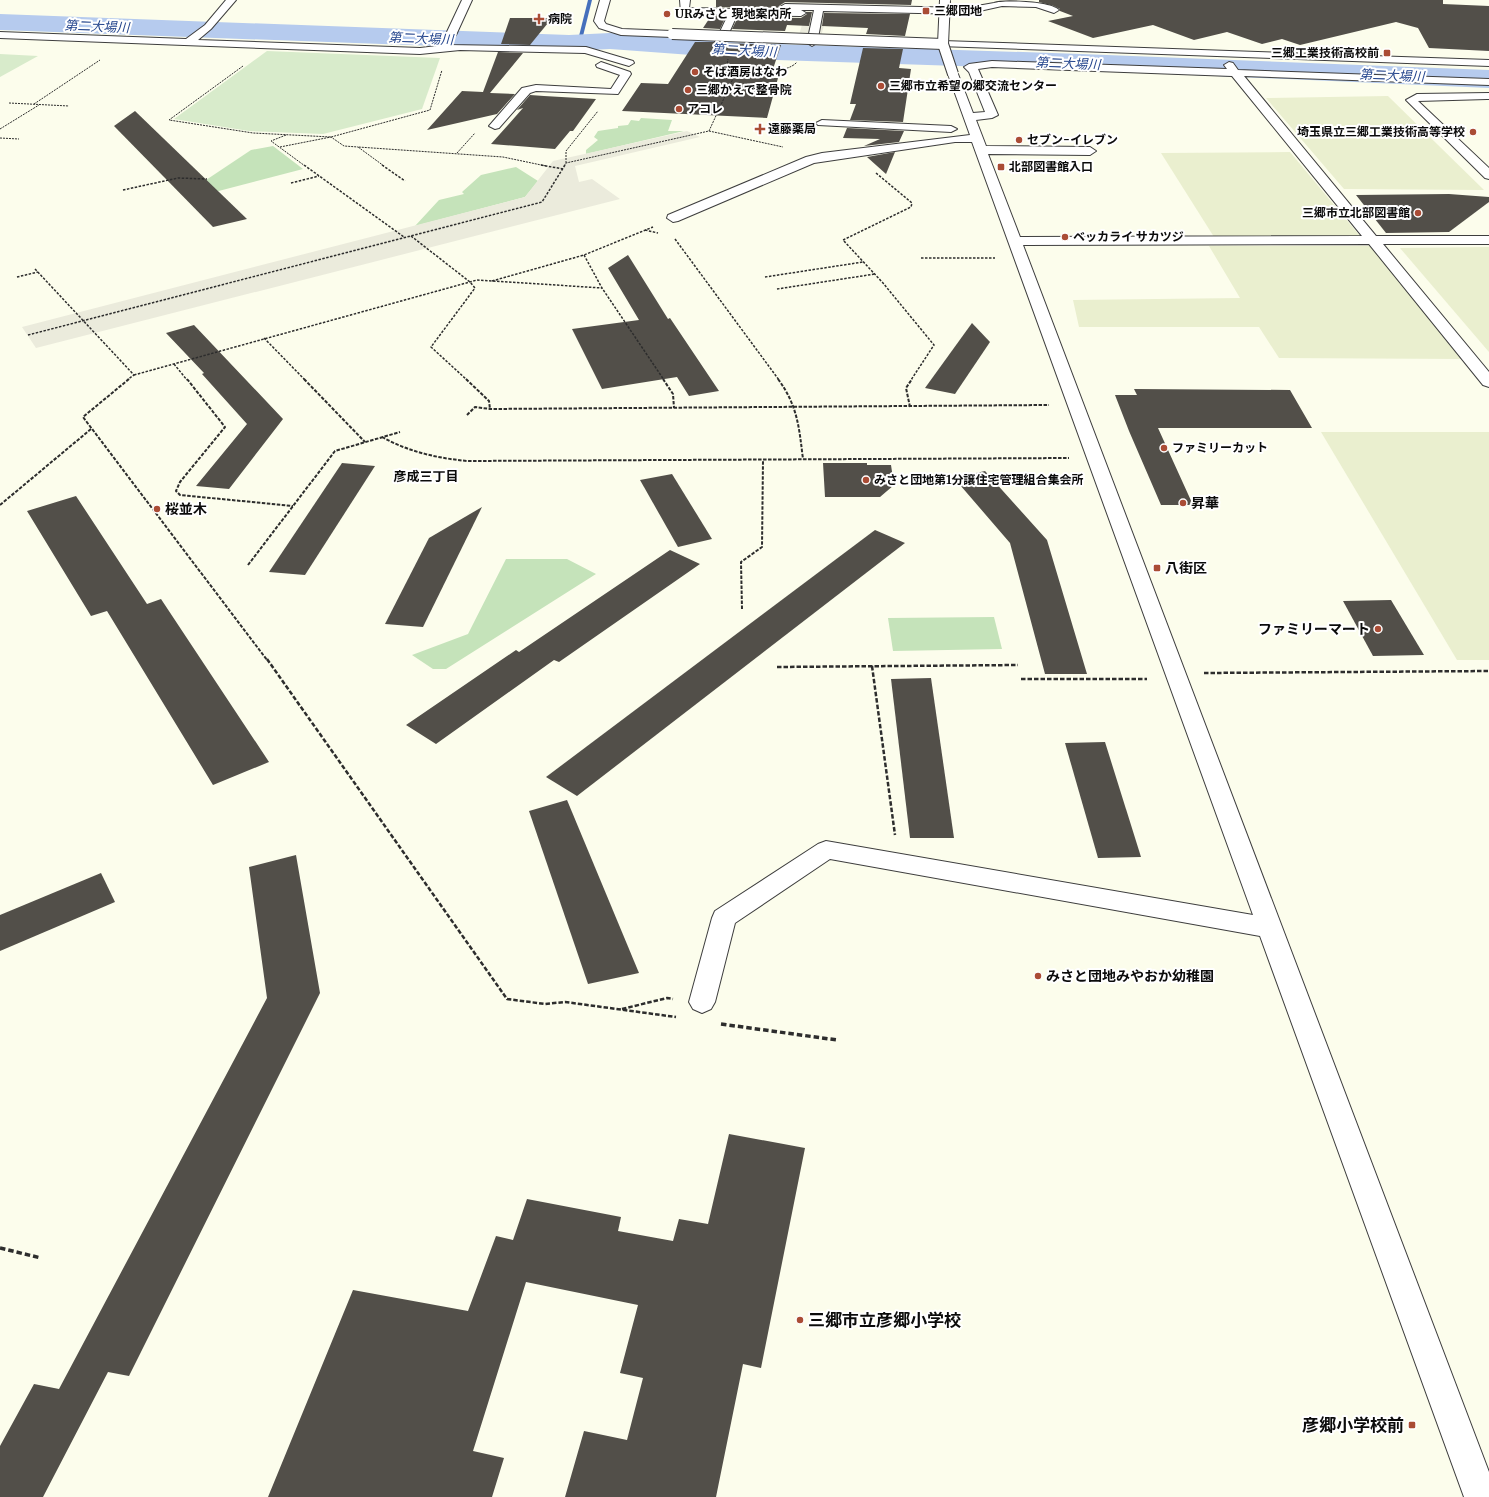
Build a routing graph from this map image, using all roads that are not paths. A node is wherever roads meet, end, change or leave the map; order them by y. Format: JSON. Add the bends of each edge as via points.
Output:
{"nodes":[{"id":1,"x":231,"y":0,"type":"edge"},
{"id":2,"x":467,"y":0,"type":"edge"},
{"id":3,"x":605,"y":0,"type":"edge"},
{"id":4,"x":685,"y":0,"type":"edge"},
{"id":5,"x":945,"y":0,"type":"edge"},
{"id":6,"x":1002,"y":1,"type":"edge"},
{"id":7,"x":786,"y":7,"type":"edge"},
{"id":8,"x":819,"y":10,"type":"junction"},
{"id":9,"x":1054,"y":10,"type":"dead end"},
{"id":10,"x":734,"y":12,"type":"junction"},
{"id":11,"x":0,"y":35,"type":"edge"},
{"id":12,"x":447,"y":39,"type":"junction"},
{"id":13,"x":168,"y":41,"type":"junction"},
{"id":14,"x":189,"y":42,"type":"junction"},
{"id":15,"x":720,"y":42,"type":"dead end"},
{"id":16,"x":211,"y":43,"type":"junction"},
{"id":17,"x":812,"y":43,"type":"dead end"},
{"id":18,"x":943,"y":44,"type":"junction"},
{"id":19,"x":159,"y":47,"type":"dead end"},
{"id":20,"x":202,"y":49,"type":"dead end"},
{"id":21,"x":603,"y":54,"type":"junction"},
{"id":22,"x":1225,"y":58,"type":"junction"},
{"id":23,"x":629,"y":63,"type":"dead end"},
{"id":24,"x":1489,"y":63,"type":"edge"},
{"id":25,"x":1235,"y":73,"type":"junction"},
{"id":26,"x":1489,"y":82,"type":"edge"},
{"id":27,"x":1489,"y":96,"type":"edge"},
{"id":28,"x":822,"y":123,"type":"dead end"},
{"id":29,"x":495,"y":126,"type":"dead end"},
{"id":30,"x":976,"y":134,"type":"junction"},
{"id":31,"x":1090,"y":151,"type":"dead end"},
{"id":32,"x":1489,"y":175,"type":"edge"},
{"id":33,"x":673,"y":218,"type":"road end"},
{"id":34,"x":1372,"y":240,"type":"junction"},
{"id":35,"x":1489,"y":240,"type":"edge"},
{"id":36,"x":1017,"y":242,"type":"junction"},
{"id":37,"x":1489,"y":382,"type":"edge"},
{"id":38,"x":1270,"y":928,"type":"junction"},
{"id":39,"x":702,"y":1002,"type":"road end"},
{"id":40,"x":1481,"y":1497,"type":"edge"}],
"edges":[{"from":1,"to":14,"type":"street","via":[[208,27]]},
{"from":2,"to":12,"type":"street"},
{"from":3,"to":18,"type":"street","bridge":true,"via":[[599,22],[602,26],[621,32]]},
{"from":4,"to":10,"type":"street","via":[[684,11]]},
{"from":5,"to":18,"type":"street","bridge":true},
{"from":6,"to":8,"type":"street","via":[[966,11]]},
{"from":6,"to":9,"type":"street","via":[[1037,4]]},
{"from":7,"to":8,"type":"street"},
{"from":7,"to":10,"type":"street"},
{"from":8,"to":17,"type":"street"},
{"from":10,"to":15,"type":"street"},
{"from":11,"to":13,"type":"street"},
{"from":12,"to":16,"type":"street","via":[[420,51]]},
{"from":12,"to":21,"type":"street","via":[[586,50]]},
{"from":13,"to":14,"type":"street"},
{"from":13,"to":19,"type":"street"},
{"from":14,"to":16,"type":"street"},
{"from":16,"to":20,"type":"street"},
{"from":18,"to":22,"type":"street"},
{"from":18,"to":30,"type":"street","bridge":true},
{"from":21,"to":23,"type":"street"},
{"from":21,"to":29,"type":"street","via":[[597,62],[600,65],[626,74],[614,92],[536,88],[526,90]]},
{"from":22,"to":24,"type":"street"},
{"from":22,"to":25,"type":"street"},
{"from":25,"to":26,"type":"street"},
{"from":25,"to":30,"type":"street","via":[[978,65],[969,67],[974,70],[992,115]]},
{"from":25,"to":34,"type":"street"},
{"from":27,"to":32,"type":"street","via":[[1418,97],[1411,100]]},
{"from":28,"to":30,"type":"street"},
{"from":30,"to":31,"type":"street"},
{"from":30,"to":33,"type":"street","via":[[810,160]]},
{"from":30,"to":36,"type":"street"},
{"from":34,"to":35,"type":"street"},
{"from":34,"to":36,"type":"street"},
{"from":34,"to":37,"type":"street"},
{"from":36,"to":38,"type":"street"},
{"from":38,"to":39,"type":"street","via":[[826,850],[724,918]]},
{"from":38,"to":40,"type":"street"}]}
